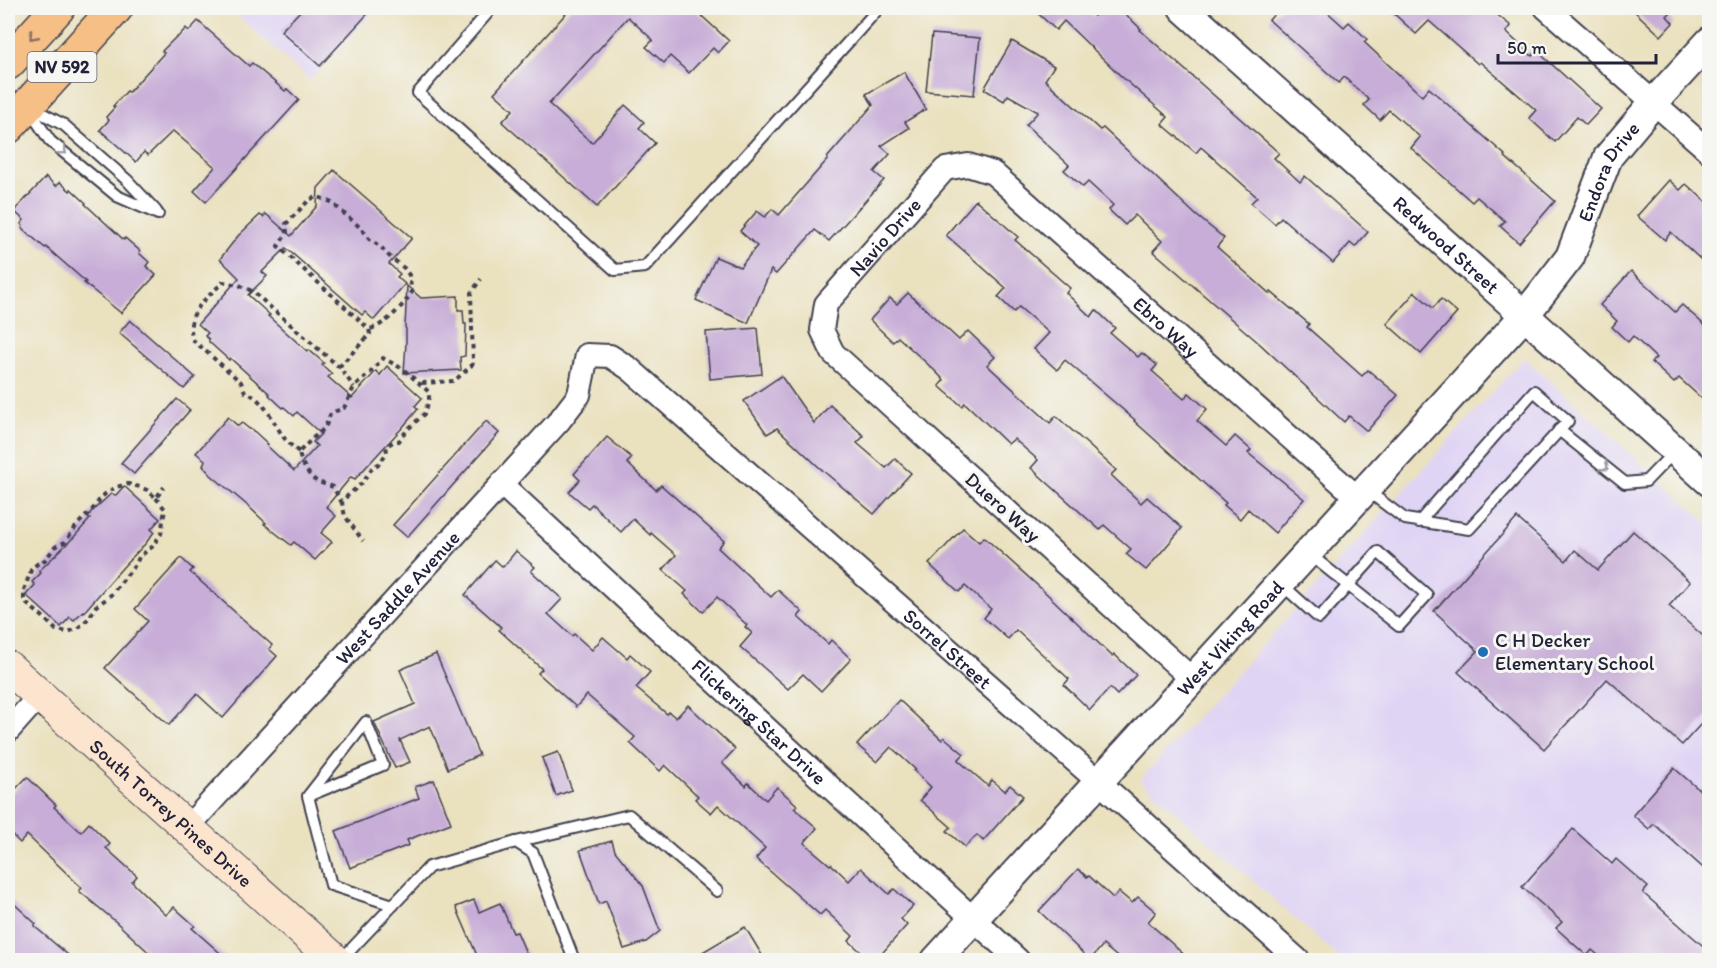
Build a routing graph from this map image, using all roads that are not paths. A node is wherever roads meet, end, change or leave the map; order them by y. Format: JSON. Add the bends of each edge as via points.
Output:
{"nodes":[{"id":1,"x":58,"y":8,"type":"edge"},
{"id":2,"x":88,"y":8,"type":"edge"},
{"id":3,"x":116,"y":8,"type":"edge"},
{"id":4,"x":492,"y":8,"type":"edge"},
{"id":5,"x":879,"y":8,"type":"edge"},
{"id":6,"x":1183,"y":8,"type":"edge"},
{"id":7,"x":1546,"y":8,"type":"edge"},
{"id":8,"x":1710,"y":41,"type":"edge"},
{"id":9,"x":8,"y":63,"type":"edge"},
{"id":10,"x":1654,"y":102,"type":"junction"},
{"id":11,"x":17,"y":116,"type":"edge"},
{"id":12,"x":1710,"y":152,"type":"edge"},
{"id":13,"x":968,"y":165,"type":"joint"},
{"id":14,"x":1525,"y":315,"type":"junction"},
{"id":15,"x":822,"y":330,"type":"joint"},
{"id":16,"x":587,"y":355,"type":"joint"},
{"id":17,"x":1559,"y":430,"type":"junction"},
{"id":18,"x":1675,"y":451,"type":"junction"},
{"id":19,"x":1710,"y":482,"type":"edge"},
{"id":20,"x":501,"y":484,"type":"junction"},
{"id":21,"x":1361,"y":493,"type":"junction"},
{"id":22,"x":1419,"y":522,"type":"junction"},
{"id":23,"x":1308,"y":553,"type":"junction"},
{"id":24,"x":1280,"y":583,"type":"junction"},
{"id":25,"x":1349,"y":586,"type":"junction"},
{"id":26,"x":8,"y":667,"type":"edge"},
{"id":27,"x":1192,"y":679,"type":"junction"},
{"id":28,"x":39,"y":696,"type":"junction"},
{"id":29,"x":8,"y":731,"type":"edge"},
{"id":30,"x":1099,"y":782,"type":"junction"},
{"id":31,"x":308,"y":796,"type":"junction"},
{"id":32,"x":187,"y":828,"type":"junction"},
{"id":33,"x":516,"y":842,"type":"junction"},
{"id":34,"x":717,"y":891,"type":"dead end"},
{"id":35,"x":393,"y":905,"type":"junction"},
{"id":36,"x":973,"y":920,"type":"junction"},
{"id":37,"x":335,"y":960,"type":"edge"},
{"id":38,"x":341,"y":960,"type":"edge"},
{"id":39,"x":574,"y":960,"type":"edge"},
{"id":40,"x":936,"y":960,"type":"edge"},
{"id":41,"x":1018,"y":960,"type":"edge"},
{"id":42,"x":1298,"y":960,"type":"edge"}],
"edges":[{"from":1,"to":9,"type":"main road","number":"NV 592","one_way":true},
{"from":2,"to":11,"type":"main road","via":[[62,37]]},
{"from":3,"to":11,"type":"main road","number":"NV 592"},
{"from":4,"to":5,"type":"lane","via":[[418,93],[615,270],[645,267]]},
{"from":6,"to":14,"type":"street","name":"Redwood Street"},
{"from":7,"to":10,"type":"street"},
{"from":8,"to":10,"type":"street","name":"Endora Drive"},
{"from":10,"to":12,"type":"street"},
{"from":10,"to":14,"type":"street","name":"Endora Drive","via":[[1608,157],[1570,257]]},
{"from":11,"to":11,"type":"lane","one_way":true,"via":[[117,196],[158,214],[127,180],[64,125]]},
{"from":13,"to":15,"type":"street","name":"Navio Drive","via":[[945,169],[929,187],[826,304]]},
{"from":13,"to":21,"type":"street","name":"Ebro Way","via":[[993,173]]},
{"from":14,"to":18,"type":"street","name":"Redwood Street"},
{"from":14,"to":21,"type":"street","name":"West Viking Road"},
{"from":15,"to":27,"type":"street","name":"Duero Way","via":[[833,353]]},
{"from":16,"to":20,"type":"street","name":"West Saddle Avenue","via":[[579,395]]},
{"from":16,"to":30,"type":"street","name":"Sorrel Street","via":[[610,356],[630,369]]},
{"from":17,"to":18,"type":"lane","one_way":true,"via":[[1624,483],[1646,480]]},
{"from":17,"to":22,"type":"lane","via":[[1469,529]]},
{"from":17,"to":22,"type":"lane","via":[[1568,421],[1534,392]]},
{"from":18,"to":19,"type":"street","name":"Redwood Street"},
{"from":20,"to":32,"type":"street","name":"West Saddle Avenue"},
{"from":20,"to":36,"type":"street","name":"Flickering Star Drive"},
{"from":21,"to":22,"type":"lane","via":[[1405,519]]},
{"from":21,"to":23,"type":"street","name":"West Viking Road"},
{"from":23,"to":24,"type":"street","name":"West Viking Road"},
{"from":23,"to":25,"type":"lane"},
{"from":24,"to":25,"type":"lane","via":[[1319,618]]},
{"from":24,"to":27,"type":"street","name":"West Viking Road"},
{"from":25,"to":25,"type":"lane","via":[[1399,626],[1427,595],[1378,552]]},
{"from":26,"to":28,"type":"main road","name":"South Torrey Pines Drive"},
{"from":27,"to":30,"type":"street","name":"West Viking Road"},
{"from":28,"to":29,"type":"street"},
{"from":28,"to":32,"type":"main road","name":"South Torrey Pines Drive"},
{"from":30,"to":36,"type":"street","name":"West Viking Road"},
{"from":30,"to":42,"type":"street","name":"Sorrel Street"},
{"from":31,"to":31,"type":"lane","via":[[322,777],[366,722],[382,765]]},
{"from":31,"to":35,"type":"lane","via":[[331,885]]},
{"from":32,"to":37,"type":"main road","name":"South Torrey Pines Drive"},
{"from":33,"to":34,"type":"lane","via":[[629,815]]},
{"from":33,"to":35,"type":"lane","via":[[429,867]]},
{"from":33,"to":39,"type":"lane","via":[[533,853]]},
{"from":35,"to":38,"type":"lane"},
{"from":36,"to":40,"type":"street","name":"West Viking Road"},
{"from":36,"to":41,"type":"street","name":"Flickering Star Drive"}]}
